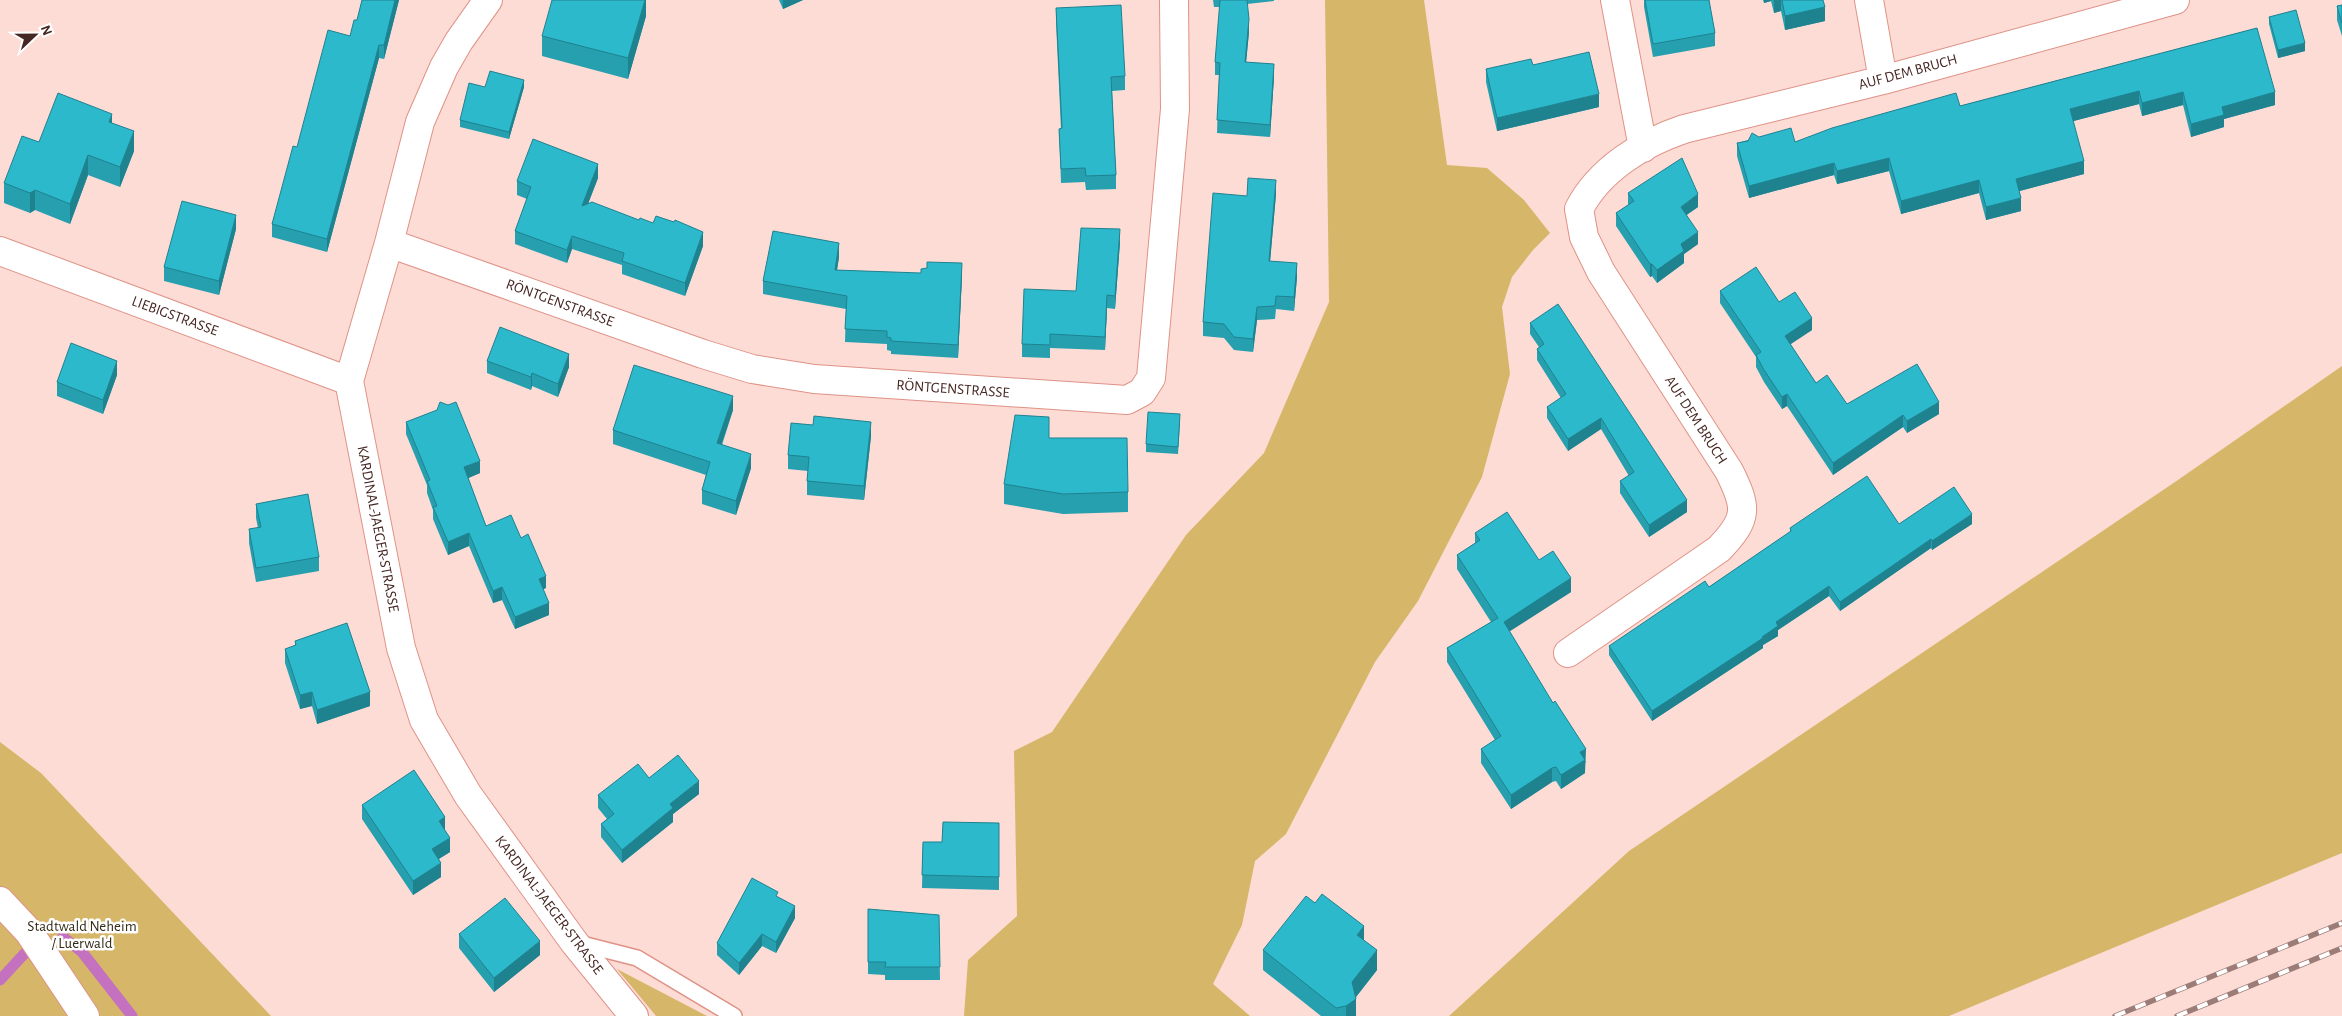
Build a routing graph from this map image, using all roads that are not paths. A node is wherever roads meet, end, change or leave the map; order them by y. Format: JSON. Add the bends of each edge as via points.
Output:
{"nodes":[{"id":1,"x":488,"y":0,"type":"edge"},
{"id":2,"x":1174,"y":0,"type":"edge"},
{"id":3,"x":1615,"y":0,"type":"edge"},
{"id":4,"x":1869,"y":0,"type":"edge"},
{"id":5,"x":2175,"y":0,"type":"edge"},
{"id":6,"x":1883,"y":80,"type":"junction"},
{"id":7,"x":1643,"y":148,"type":"junction"},
{"id":8,"x":389,"y":243,"type":"junction"},
{"id":9,"x":0,"y":251,"type":"edge"},
{"id":10,"x":349,"y":381,"type":"junction"},
{"id":11,"x":1568,"y":653,"type":"dead end"},
{"id":12,"x":0,"y":901,"type":"edge"},
{"id":13,"x":574,"y":942,"type":"junction"},
{"id":14,"x":85,"y":1016,"type":"edge"},
{"id":15,"x":634,"y":1016,"type":"edge"},
{"id":16,"x":734,"y":1016,"type":"edge"}],
"edges":[{"from":1,"to":8,"type":"street","name":"KARDINAL-JAEGER-STRASSE","via":[[459,41],[431,95],[420,122]]},
{"from":2,"to":8,"type":"street","name":"RÖNTGENSTRASSE","via":[[1175,109],[1151,378],[1142,392],[1127,400],[814,379],[752,369]]},
{"from":3,"to":7,"type":"street"},
{"from":4,"to":6,"type":"street"},
{"from":5,"to":6,"type":"street","name":"AUF DEM BRUCH"},
{"from":6,"to":7,"type":"street","name":"AUF DEM BRUCH","via":[[1715,120],[1664,136]]},
{"from":7,"to":11,"type":"street","name":"AUF DEM BRUCH","via":[[1603,176],[1587,193],[1579,209],[1584,237],[1601,272],[1729,470],[1740,495],[1743,512],[1734,533],[1719,549]]},
{"from":8,"to":10,"type":"street","name":"KARDINAL-JAEGER-STRASSE"},
{"from":9,"to":10,"type":"street","name":"LIEBIGSTRASSE"},
{"from":10,"to":13,"type":"street","name":"KARDINAL-JAEGER-STRASSE","via":[[401,648],[424,720],[468,796]]},
{"from":12,"to":14,"type":"street","via":[[29,932]]},
{"from":13,"to":15,"type":"street","name":"KARDINAL-JAEGER-STRASSE"},
{"from":13,"to":16,"type":"lane","via":[[637,958]]}]}
